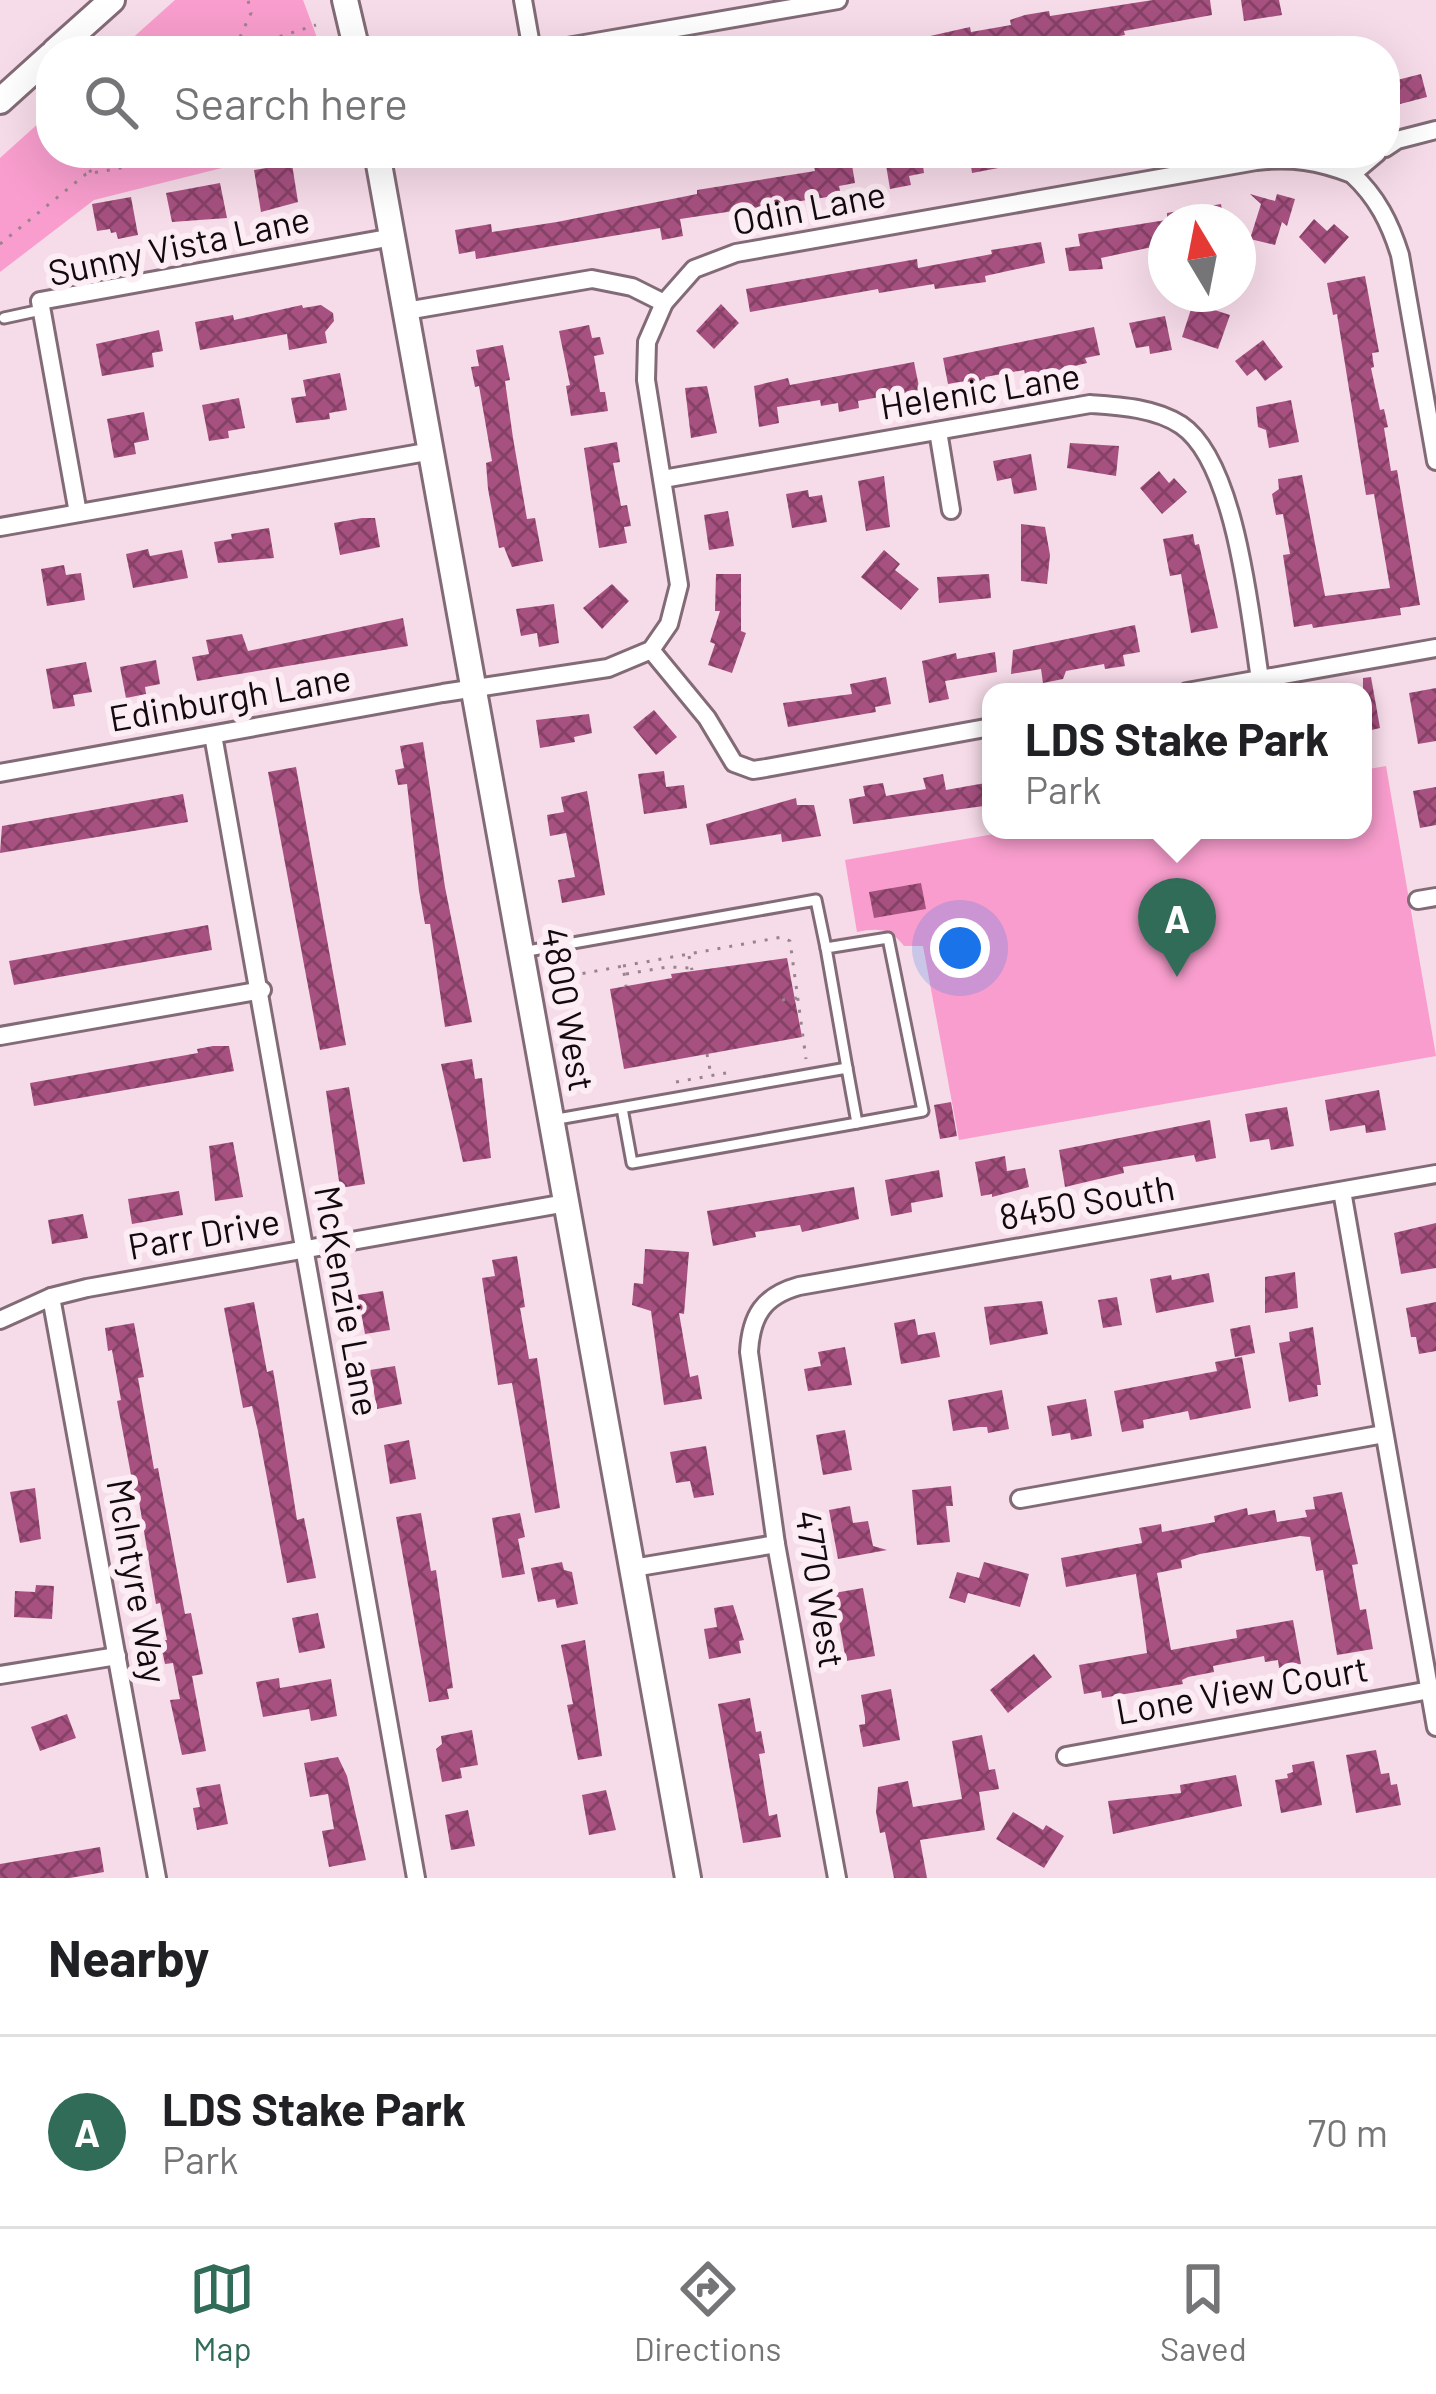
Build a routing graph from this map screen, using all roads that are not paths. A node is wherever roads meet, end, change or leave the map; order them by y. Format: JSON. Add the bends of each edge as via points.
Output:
{"nodes":[{"id":1,"x":112,"y":0,"type":"edge"},
{"id":2,"x":345,"y":0,"type":"edge"},
{"id":3,"x":523,"y":0,"type":"edge"},
{"id":4,"x":838,"y":0,"type":"edge"},
{"id":5,"x":72,"y":36,"type":"edge"},
{"id":6,"x":353,"y":36,"type":"edge"},
{"id":7,"x":529,"y":36,"type":"edge"},
{"id":8,"x":630,"y":36,"type":"edge"},
{"id":9,"x":36,"y":68,"type":"edge"},
{"id":10,"x":0,"y":100,"type":"edge"},
{"id":11,"x":1436,"y":130,"type":"edge"},
{"id":12,"x":1400,"y":139,"type":"edge"},
{"id":13,"x":380,"y":168,"type":"edge"},
{"id":14,"x":1216,"y":168,"type":"edge"},
{"id":15,"x":1336,"y":168,"type":"edge"},
{"id":16,"x":1359,"y":168,"type":"edge"},
{"id":17,"x":1352,"y":174,"type":"junction"},
{"id":18,"x":393,"y":237,"type":"junction"},
{"id":19,"x":664,"y":303,"type":"junction"},
{"id":20,"x":41,"y":310,"type":"junction"},
{"id":21,"x":406,"y":311,"type":"junction"},
{"id":22,"x":4,"y":318,"type":"dead end"},
{"id":23,"x":938,"y":431,"type":"junction"},
{"id":24,"x":431,"y":451,"type":"junction"},
{"id":25,"x":1436,"y":461,"type":"edge"},
{"id":26,"x":663,"y":479,"type":"junction"},
{"id":27,"x":952,"y":510,"type":"dead end"},
{"id":28,"x":78,"y":513,"type":"junction"},
{"id":29,"x":0,"y":527,"type":"edge"},
{"id":30,"x":1436,"y":648,"type":"edge"},
{"id":31,"x":651,"y":650,"type":"junction"},
{"id":32,"x":1260,"y":679,"type":"junction"},
{"id":33,"x":1238,"y":683,"type":"edge"},
{"id":34,"x":473,"y":690,"type":"junction"},
{"id":35,"x":982,"y":729,"type":"edge"},
{"id":36,"x":213,"y":734,"type":"junction"},
{"id":37,"x":0,"y":773,"type":"edge"},
{"id":38,"x":826,"y":949,"type":"junction"},
{"id":39,"x":522,"y":952,"type":"junction"},
{"id":40,"x":262,"y":990,"type":"junction"},
{"id":41,"x":0,"y":1036,"type":"edge"},
{"id":42,"x":848,"y":1068,"type":"junction"},
{"id":43,"x":622,"y":1108,"type":"junction"},
{"id":44,"x":552,"y":1120,"type":"junction"},
{"id":45,"x":857,"y":1123,"type":"junction"},
{"id":46,"x":1436,"y":1174,"type":"edge"},
{"id":47,"x":1342,"y":1191,"type":"junction"},
{"id":48,"x":566,"y":1203,"type":"junction"},
{"id":49,"x":303,"y":1250,"type":"junction"},
{"id":50,"x":51,"y":1297,"type":"junction"},
{"id":51,"x":757,"y":1311,"type":"joint"},
{"id":52,"x":0,"y":1320,"type":"edge"},
{"id":53,"x":1384,"y":1434,"type":"junction"},
{"id":54,"x":1020,"y":1499,"type":"dead end"},
{"id":55,"x":776,"y":1544,"type":"junction"},
{"id":56,"x":633,"y":1568,"type":"junction"},
{"id":57,"x":116,"y":1656,"type":"junction"},
{"id":58,"x":0,"y":1675,"type":"edge"},
{"id":59,"x":1430,"y":1690,"type":"junction"},
{"id":60,"x":1436,"y":1727,"type":"edge"},
{"id":61,"x":1066,"y":1756,"type":"dead end"},
{"id":62,"x":157,"y":1878,"type":"edge"},
{"id":63,"x":416,"y":1878,"type":"edge"},
{"id":64,"x":688,"y":1878,"type":"edge"},
{"id":65,"x":836,"y":1878,"type":"edge"}],
"edges":[{"from":1,"to":5,"type":"street"},
{"from":2,"to":6,"type":"street"},
{"from":3,"to":7,"type":"street"},
{"from":4,"to":8,"type":"street"},
{"from":9,"to":10,"type":"street"},
{"from":11,"to":12,"type":"street"},
{"from":13,"to":18,"type":"street","name":"4800 West"},
{"from":14,"to":19,"type":"street","name":"Odin Lane","via":[[736,253],[694,269]]},
{"from":15,"to":17,"type":"street","name":"Odin Lane"},
{"from":16,"to":17,"type":"street"},
{"from":17,"to":25,"type":"street","via":[[1374,197],[1400,255]]},
{"from":18,"to":20,"type":"street","name":"Sunny Vista Lane","via":[[40,301]]},
{"from":18,"to":21,"type":"street","name":"4800 West"},
{"from":19,"to":21,"type":"street","via":[[592,279]]},
{"from":19,"to":26,"type":"street","via":[[646,366]]},
{"from":20,"to":22,"type":"lane"},
{"from":20,"to":28,"type":"street","name":"Sunny Vista Lane"},
{"from":21,"to":24,"type":"street","name":"4800 West"},
{"from":23,"to":26,"type":"street","name":"Helenic Lane"},
{"from":23,"to":27,"type":"street"},
{"from":23,"to":32,"type":"street","name":"Helenic Lane","via":[[1090,404],[1181,425],[1228,501]]},
{"from":24,"to":28,"type":"street"},
{"from":24,"to":34,"type":"street","name":"4800 West"},
{"from":26,"to":31,"type":"street","via":[[679,585],[669,624]]},
{"from":28,"to":29,"type":"street"},
{"from":30,"to":32,"type":"street"},
{"from":31,"to":34,"type":"street","name":"Edinburgh Lane","via":[[608,668]]},
{"from":31,"to":35,"type":"street","via":[[743,768]]},
{"from":32,"to":33,"type":"street"},
{"from":34,"to":36,"type":"street","name":"Edinburgh Lane"},
{"from":34,"to":39,"type":"street","name":"4800 West"},
{"from":36,"to":37,"type":"street","name":"Edinburgh Lane"},
{"from":36,"to":40,"type":"street","name":"McKenzie Lane"},
{"from":38,"to":39,"type":"lane","via":[[816,900]]},
{"from":38,"to":42,"type":"lane"},
{"from":38,"to":45,"type":"lane","via":[[888,938],[922,1111]]},
{"from":39,"to":44,"type":"street","name":"4800 West"},
{"from":40,"to":41,"type":"street"},
{"from":40,"to":49,"type":"street","name":"McKenzie Lane"},
{"from":42,"to":43,"type":"lane"},
{"from":42,"to":45,"type":"lane"},
{"from":43,"to":44,"type":"lane"},
{"from":43,"to":45,"type":"lane","via":[[632,1162]]},
{"from":44,"to":48,"type":"street","name":"4800 West"},
{"from":46,"to":47,"type":"street","name":"8450 South"},
{"from":47,"to":51,"type":"street","name":"8450 South","via":[[800,1286]]},
{"from":47,"to":53,"type":"street"},
{"from":48,"to":49,"type":"street","name":"Parr Drive"},
{"from":48,"to":56,"type":"street","name":"4800 West"},
{"from":49,"to":50,"type":"street","name":"Parr Drive"},
{"from":49,"to":63,"type":"street","name":"McKenzie Lane"},
{"from":50,"to":52,"type":"street","name":"Parr Drive"},
{"from":50,"to":57,"type":"street","name":"McIntyre Way"},
{"from":51,"to":55,"type":"street","name":"4770 West","via":[[749,1352]]},
{"from":53,"to":54,"type":"street"},
{"from":53,"to":59,"type":"street"},
{"from":55,"to":56,"type":"street"},
{"from":55,"to":65,"type":"street","name":"4770 West"},
{"from":56,"to":64,"type":"street","name":"4800 West"},
{"from":57,"to":58,"type":"street"},
{"from":57,"to":62,"type":"street","name":"McIntyre Way"},
{"from":59,"to":60,"type":"street"},
{"from":59,"to":61,"type":"street","name":"Lone View Court"}]}
